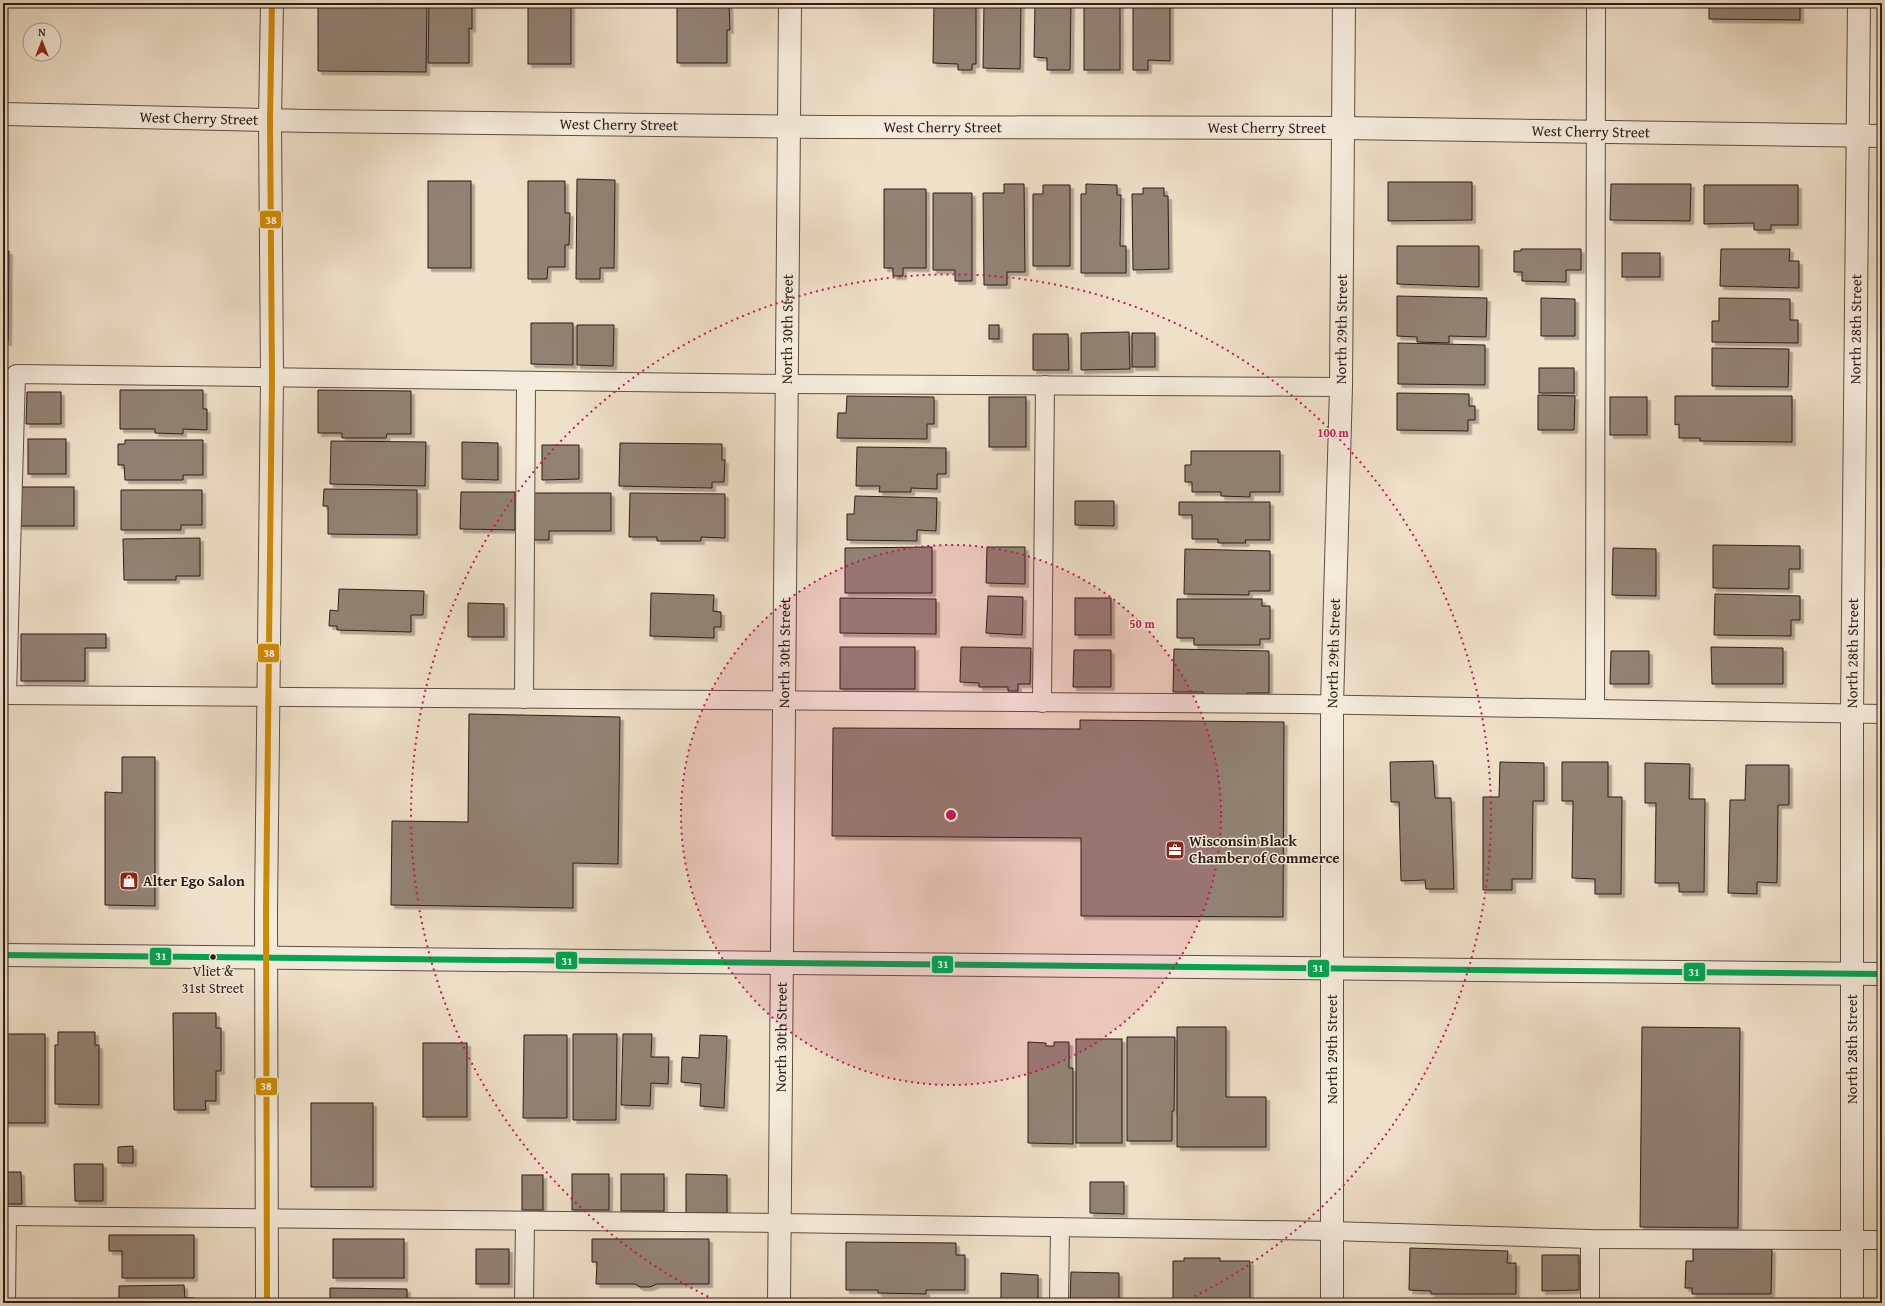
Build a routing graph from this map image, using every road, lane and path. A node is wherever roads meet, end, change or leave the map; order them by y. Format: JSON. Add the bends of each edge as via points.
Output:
{"nodes":[{"id":1,"x":272,"y":3,"type":"edge"},
{"id":2,"x":790,"y":3,"type":"edge"},
{"id":3,"x":1344,"y":3,"type":"edge"},
{"id":4,"x":1596,"y":3,"type":"edge"},
{"id":5,"x":1859,"y":3,"type":"edge"},
{"id":6,"x":3,"y":114,"type":"edge"},
{"id":7,"x":270,"y":120,"type":"junction"},
{"id":8,"x":790,"y":126,"type":"junction"},
{"id":9,"x":1342,"y":128,"type":"junction"},
{"id":10,"x":1595,"y":132,"type":"junction"},
{"id":11,"x":1858,"y":136,"type":"junction"},
{"id":12,"x":1882,"y":136,"type":"edge"},
{"id":13,"x":272,"y":378,"type":"junction"},
{"id":14,"x":526,"y":381,"type":"junction"},
{"id":15,"x":787,"y":384,"type":"junction"},
{"id":16,"x":1045,"y":385,"type":"junction"},
{"id":17,"x":1341,"y":387,"type":"junction"},
{"id":18,"x":269,"y":696,"type":"junction"},
{"id":19,"x":524,"y":699,"type":"junction"},
{"id":20,"x":784,"y":701,"type":"junction"},
{"id":21,"x":1042,"y":703,"type":"junction"},
{"id":22,"x":1332,"y":705,"type":"junction"},
{"id":23,"x":1595,"y":709,"type":"junction"},
{"id":24,"x":1852,"y":714,"type":"junction"},
{"id":25,"x":1882,"y":714,"type":"edge"},
{"id":26,"x":3,"y":955,"type":"edge"},
{"id":27,"x":267,"y":958,"type":"junction"},
{"id":28,"x":782,"y":962,"type":"junction"},
{"id":29,"x":1332,"y":969,"type":"junction"},
{"id":30,"x":1851,"y":974,"type":"junction"},
{"id":31,"x":1882,"y":974,"type":"edge"},
{"id":32,"x":5,"y":1216,"type":"edge"},
{"id":33,"x":266,"y":1218,"type":"junction"},
{"id":34,"x":525,"y":1220,"type":"junction"},
{"id":35,"x":779,"y":1223,"type":"junction"},
{"id":36,"x":1060,"y":1227,"type":"junction"},
{"id":37,"x":1332,"y":1231,"type":"junction"},
{"id":38,"x":1590,"y":1239,"type":"junction"},
{"id":39,"x":1853,"y":1240,"type":"junction"},
{"id":40,"x":1882,"y":1240,"type":"edge"},
{"id":41,"x":6,"y":1303,"type":"edge"},
{"id":42,"x":267,"y":1303,"type":"edge"},
{"id":43,"x":524,"y":1303,"type":"edge"},
{"id":44,"x":779,"y":1303,"type":"edge"},
{"id":45,"x":1059,"y":1303,"type":"edge"},
{"id":46,"x":1332,"y":1303,"type":"edge"},
{"id":47,"x":1590,"y":1303,"type":"edge"},
{"id":48,"x":1852,"y":1303,"type":"edge"}],
"edges":[{"from":1,"to":7,"type":"street"},
{"from":2,"to":8,"type":"street","name":"North 30th Street"},
{"from":3,"to":9,"type":"street","name":"North 29th Street"},
{"from":4,"to":10,"type":"lane"},
{"from":5,"to":11,"type":"street","name":"North 28th Street"},
{"from":6,"to":7,"type":"street","name":"West Cherry Street"},
{"from":7,"to":8,"type":"street","name":"West Cherry Street"},
{"from":7,"to":13,"type":"street"},
{"from":8,"to":9,"type":"street","name":"West Cherry Street"},
{"from":8,"to":15,"type":"street","name":"North 30th Street"},
{"from":9,"to":10,"type":"street","name":"West Cherry Street"},
{"from":9,"to":17,"type":"street","name":"North 29th Street"},
{"from":10,"to":11,"type":"street","name":"West Cherry Street"},
{"from":10,"to":23,"type":"lane"},
{"from":11,"to":12,"type":"street","name":"West Cherry Street"},
{"from":11,"to":24,"type":"street","name":"North 28th Street"},
{"from":13,"to":14,"type":"lane"},
{"from":13,"to":18,"type":"street"},
{"from":13,"to":18,"type":"lane","via":[[16,374],[7,695]]},
{"from":14,"to":15,"type":"lane"},
{"from":14,"to":19,"type":"lane"},
{"from":15,"to":16,"type":"lane"},
{"from":15,"to":20,"type":"street","name":"North 30th Street"},
{"from":16,"to":17,"type":"lane"},
{"from":16,"to":21,"type":"lane"},
{"from":17,"to":22,"type":"street","name":"North 29th Street"},
{"from":18,"to":19,"type":"lane"},
{"from":18,"to":27,"type":"street"},
{"from":19,"to":20,"type":"lane"},
{"from":20,"to":21,"type":"lane"},
{"from":20,"to":28,"type":"street","name":"North 30th Street"},
{"from":21,"to":22,"type":"lane"},
{"from":22,"to":23,"type":"lane"},
{"from":22,"to":29,"type":"street","name":"North 29th Street"},
{"from":23,"to":24,"type":"lane"},
{"from":24,"to":25,"type":"lane"},
{"from":24,"to":30,"type":"street","name":"North 28th Street"},
{"from":26,"to":27,"type":"street"},
{"from":27,"to":28,"type":"street"},
{"from":27,"to":33,"type":"street"},
{"from":28,"to":29,"type":"street"},
{"from":28,"to":35,"type":"street","name":"North 30th Street"},
{"from":29,"to":30,"type":"street"},
{"from":29,"to":37,"type":"street","name":"North 29th Street"},
{"from":30,"to":31,"type":"street"},
{"from":30,"to":39,"type":"street","name":"North 28th Street"},
{"from":32,"to":33,"type":"lane"},
{"from":32,"to":41,"type":"lane"},
{"from":33,"to":34,"type":"lane"},
{"from":33,"to":42,"type":"street"},
{"from":34,"to":35,"type":"lane"},
{"from":34,"to":43,"type":"lane"},
{"from":35,"to":36,"type":"lane"},
{"from":35,"to":44,"type":"street","name":"North 30th Street"},
{"from":36,"to":37,"type":"lane"},
{"from":36,"to":45,"type":"lane"},
{"from":37,"to":38,"type":"lane"},
{"from":37,"to":46,"type":"street","name":"North 29th Street"},
{"from":38,"to":39,"type":"lane"},
{"from":38,"to":47,"type":"lane"},
{"from":39,"to":40,"type":"lane"},
{"from":39,"to":48,"type":"street","name":"North 28th Street"}]}
